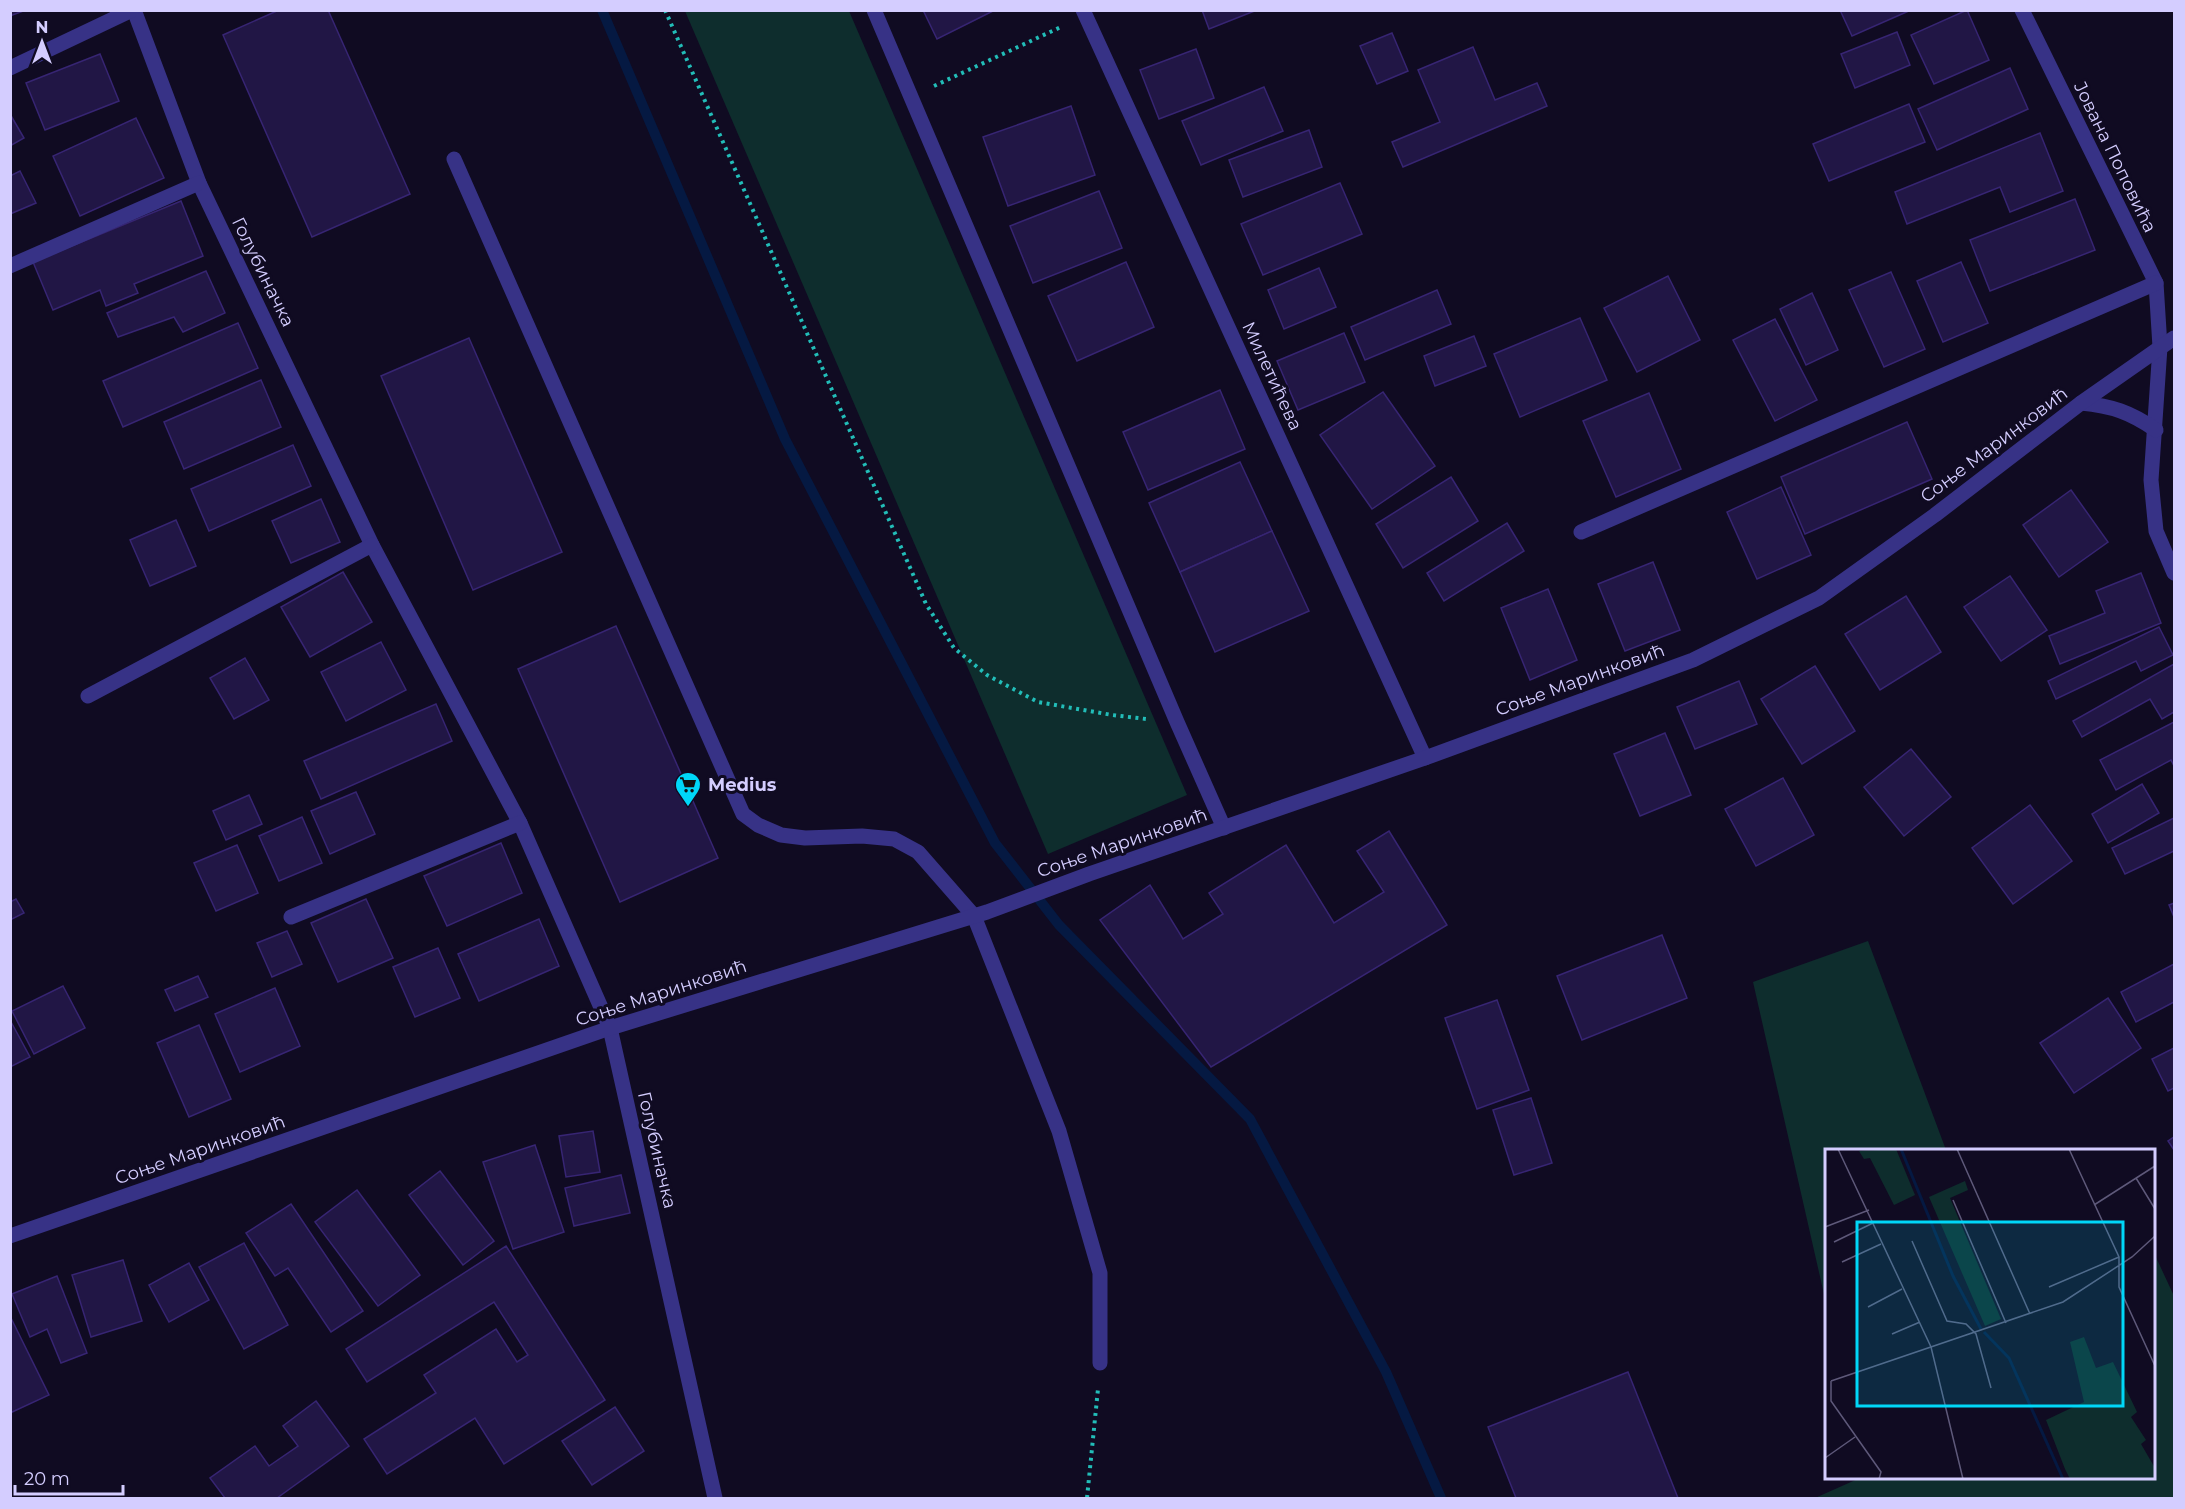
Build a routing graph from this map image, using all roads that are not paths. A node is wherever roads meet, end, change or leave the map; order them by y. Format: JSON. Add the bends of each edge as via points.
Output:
{"nodes":[{"id":1,"x":133,"y":10,"type":"edge"},
{"id":2,"x":874,"y":10,"type":"edge"},
{"id":3,"x":2022,"y":10,"type":"edge"},
{"id":4,"x":1084,"y":13,"type":"edge"},
{"id":5,"x":10,"y":68,"type":"edge"},
{"id":6,"x":454,"y":159,"type":"dead end"},
{"id":7,"x":199,"y":183,"type":"junction"},
{"id":8,"x":10,"y":266,"type":"edge"},
{"id":9,"x":2156,"y":283,"type":"junction"},
{"id":10,"x":2175,"y":338,"type":"edge"},
{"id":11,"x":2160,"y":347,"type":"junction"},
{"id":12,"x":2081,"y":402,"type":"junction"},
{"id":13,"x":2156,"y":430,"type":"junction"},
{"id":14,"x":1581,"y":532,"type":"dead end"},
{"id":15,"x":372,"y":545,"type":"junction"},
{"id":16,"x":2175,"y":573,"type":"edge"},
{"id":17,"x":88,"y":696,"type":"dead end"},
{"id":18,"x":1425,"y":758,"type":"junction"},
{"id":19,"x":520,"y":824,"type":"junction"},
{"id":20,"x":1224,"y":828,"type":"junction"},
{"id":21,"x":980,"y":914,"type":"junction"},
{"id":22,"x":291,"y":917,"type":"dead end"},
{"id":23,"x":610,"y":1028,"type":"junction"},
{"id":24,"x":10,"y":1236,"type":"edge"},
{"id":25,"x":1100,"y":1363,"type":"road end"},
{"id":26,"x":715,"y":1498,"type":"edge"}],
"edges":[{"from":1,"to":5,"type":"street"},
{"from":1,"to":7,"type":"street","name":"Голубиначка"},
{"from":2,"to":20,"type":"street"},
{"from":3,"to":9,"type":"street","name":"Јована Поповића"},
{"from":4,"to":18,"type":"street","name":"Милетићева"},
{"from":6,"to":21,"type":"street","via":[[743,814],[781,835],[894,839],[918,852]]},
{"from":7,"to":8,"type":"street"},
{"from":7,"to":15,"type":"street","name":"Голубиначка"},
{"from":9,"to":11,"type":"street","name":"Јована Поповића"},
{"from":9,"to":14,"type":"street"},
{"from":10,"to":11,"type":"street","name":"Соње Маринковић"},
{"from":11,"to":12,"type":"street","name":"Соње Маринковић"},
{"from":11,"to":13,"type":"street","name":"Јована Поповића"},
{"from":12,"to":13,"type":"street","via":[[2127,412]]},
{"from":12,"to":18,"type":"street","name":"Соње Маринковић","via":[[1935,515],[1819,598],[1693,660]]},
{"from":13,"to":16,"type":"street","name":"Јована Поповића","via":[[2151,480],[2156,531]]},
{"from":15,"to":17,"type":"street"},
{"from":15,"to":19,"type":"street","name":"Голубиначка"},
{"from":18,"to":20,"type":"street","name":"Соње Маринковић"},
{"from":19,"to":22,"type":"street"},
{"from":19,"to":23,"type":"street","name":"Голубиначка"},
{"from":20,"to":21,"type":"street","name":"Соње Маринковић"},
{"from":21,"to":23,"type":"street","name":"Соње Маринковић"},
{"from":21,"to":25,"type":"street","via":[[1059,1131],[1100,1273]]},
{"from":23,"to":24,"type":"street","name":"Соње Маринковић"},
{"from":23,"to":26,"type":"street","name":"Голубиначка"}]}
